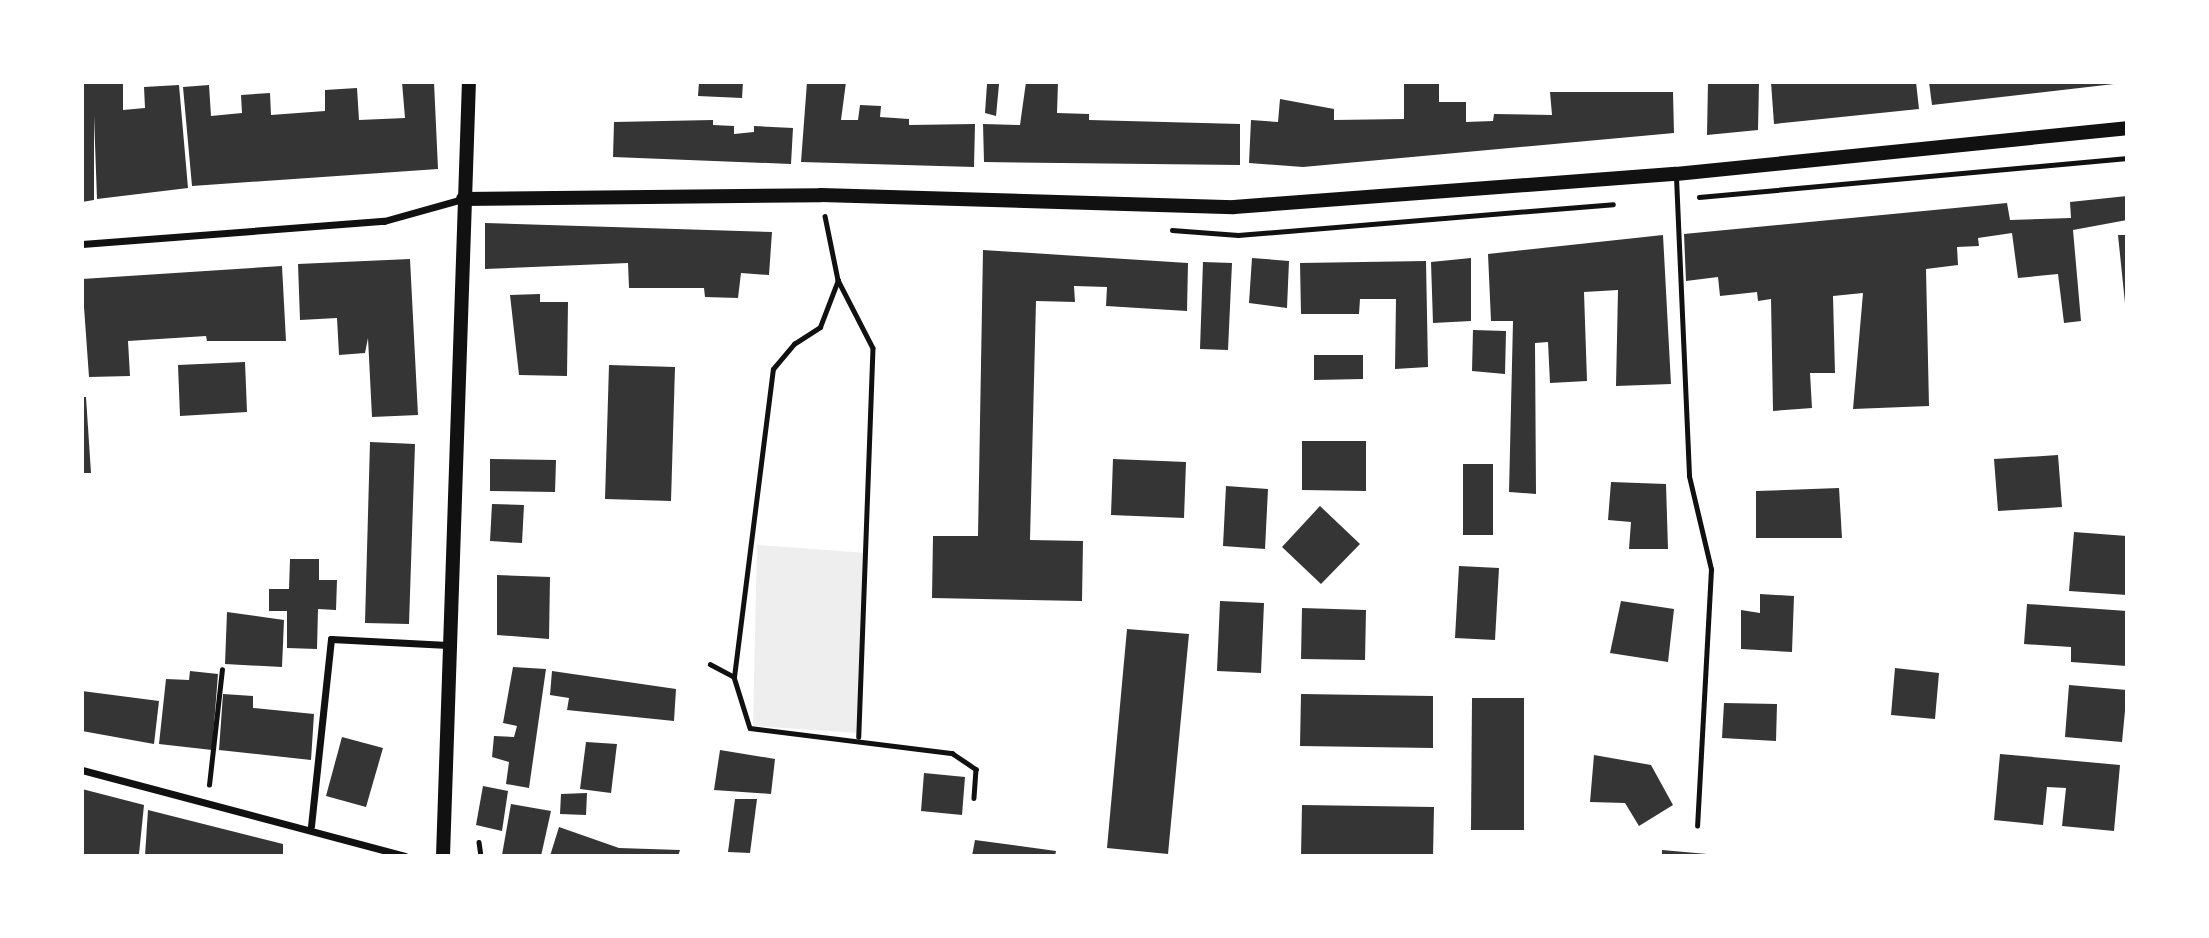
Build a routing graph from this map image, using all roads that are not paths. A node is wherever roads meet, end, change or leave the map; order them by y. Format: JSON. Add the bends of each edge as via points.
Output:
{"nodes":[{"id":1,"x":469,"y":82,"type":"edge"},
{"id":2,"x":2127,"y":128,"type":"edge"},
{"id":3,"x":1676,"y":174,"type":"junction"},
{"id":4,"x":463,"y":199,"type":"junction"},
{"id":5,"x":82,"y":244,"type":"edge"},
{"id":6,"x":448,"y":645,"type":"junction"},
{"id":7,"x":82,"y":770,"type":"edge"},
{"id":8,"x":311,"y":826,"type":"junction"},
{"id":9,"x":1697,"y":826,"type":"dead end"},
{"id":10,"x":405,"y":856,"type":"edge"},
{"id":11,"x":443,"y":856,"type":"edge"}],
"edges":[{"from":1,"to":4,"type":"main road"},
{"from":2,"to":3,"type":"main road"},
{"from":3,"to":4,"type":"main road","via":[[1234,207],[821,195]]},
{"from":3,"to":9,"type":"lane","via":[[1689,476],[1711,569]]},
{"from":4,"to":5,"type":"street","via":[[384,221]]},
{"from":4,"to":6,"type":"main road"},
{"from":6,"to":8,"type":"street","via":[[331,639]]},
{"from":6,"to":11,"type":"main road"},
{"from":7,"to":8,"type":"street"},
{"from":8,"to":10,"type":"street"}]}
